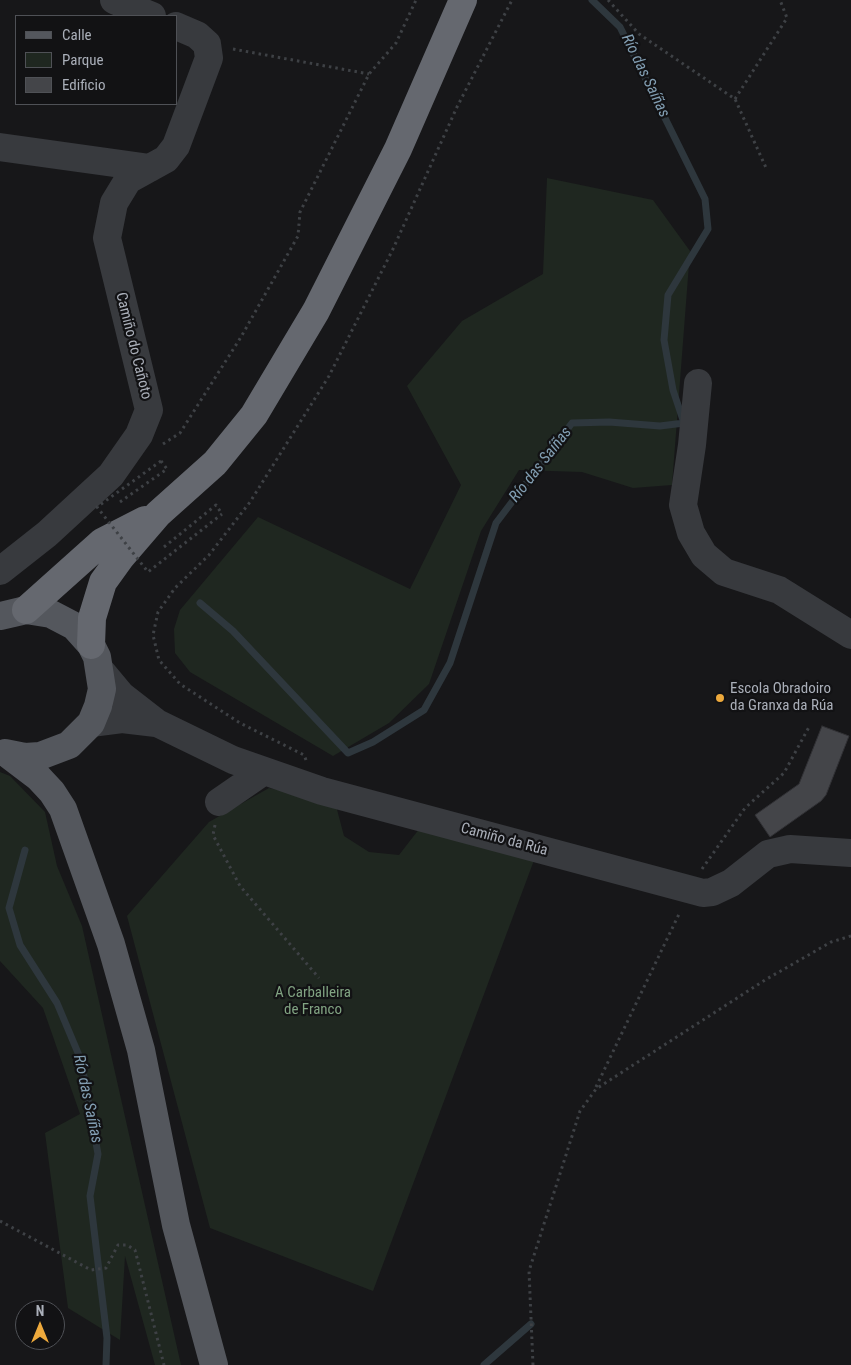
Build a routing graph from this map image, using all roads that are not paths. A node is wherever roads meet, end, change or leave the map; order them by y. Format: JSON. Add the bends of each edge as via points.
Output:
{"nodes":[{"id":1,"x":114,"y":0,"type":"edge"},
{"id":2,"x":463,"y":0,"type":"edge"},
{"id":3,"x":150,"y":15,"type":"edge"},
{"id":4,"x":178,"y":27,"type":"edge"},
{"id":5,"x":0,"y":147,"type":"edge"},
{"id":6,"x":150,"y":168,"type":"junction"},
{"id":7,"x":698,"y":383,"type":"dead end"},
{"id":8,"x":158,"y":514,"type":"junction"},
{"id":9,"x":0,"y":571,"type":"edge"},
{"id":10,"x":26,"y":610,"type":"junction"},
{"id":11,"x":0,"y":616,"type":"edge"},
{"id":12,"x":851,"y":635,"type":"edge"},
{"id":13,"x":91,"y":645,"type":"junction"},
{"id":14,"x":101,"y":671,"type":"junction"},
{"id":15,"x":91,"y":723,"type":"junction"},
{"id":16,"x":157,"y":723,"type":"junction"},
{"id":17,"x":69,"y":744,"type":"junction"},
{"id":18,"x":4,"y":753,"type":"edge"},
{"id":19,"x":264,"y":770,"type":"junction"},
{"id":20,"x":219,"y":802,"type":"road end"},
{"id":21,"x":63,"y":809,"type":"junction"},
{"id":22,"x":851,"y":853,"type":"edge"},
{"id":23,"x":214,"y":1365,"type":"edge"}],
"edges":[{"from":1,"to":3,"type":"street"},
{"from":2,"to":8,"type":"highway","via":[[398,149],[316,312],[254,415],[215,463]]},
{"from":4,"to":6,"type":"street","name":"Camiño do Cañoto","via":[[197,34],[207,44],[209,58],[176,146],[166,159]]},
{"from":5,"to":6,"type":"street"},
{"from":6,"to":9,"type":"street","name":"Camiño do Cañoto","via":[[128,180],[114,203],[107,238],[149,410],[139,435],[111,475],[47,534]]},
{"from":7,"to":12,"type":"street","via":[[683,505],[691,533],[704,555],[724,572],[779,590]]},
{"from":8,"to":10,"type":"highway","via":[[102,542]]},
{"from":8,"to":13,"type":"highway","via":[[103,582],[92,618]]},
{"from":10,"to":11,"type":"main road"},
{"from":10,"to":13,"type":"main road","via":[[52,614],[74,626]]},
{"from":13,"to":14,"type":"main road"},
{"from":14,"to":15,"type":"main road","via":[[102,689]]},
{"from":14,"to":16,"type":"street","via":[[121,695]]},
{"from":15,"to":16,"type":"street","via":[[122,719]]},
{"from":15,"to":17,"type":"main road"},
{"from":16,"to":19,"type":"street","name":"Camiño da Rúa","via":[[233,760]]},
{"from":17,"to":18,"type":"main road","via":[[40,756]]},
{"from":17,"to":21,"type":"main road","via":[[63,763]]},
{"from":18,"to":21,"type":"main road","via":[[38,778]]},
{"from":19,"to":20,"type":"street"},
{"from":19,"to":22,"type":"street","name":"Camiño da Rúa","via":[[316,789],[703,893],[731,883],[768,854],[790,849]]},
{"from":21,"to":23,"type":"main road","via":[[112,944],[141,1050],[176,1225]]}]}
